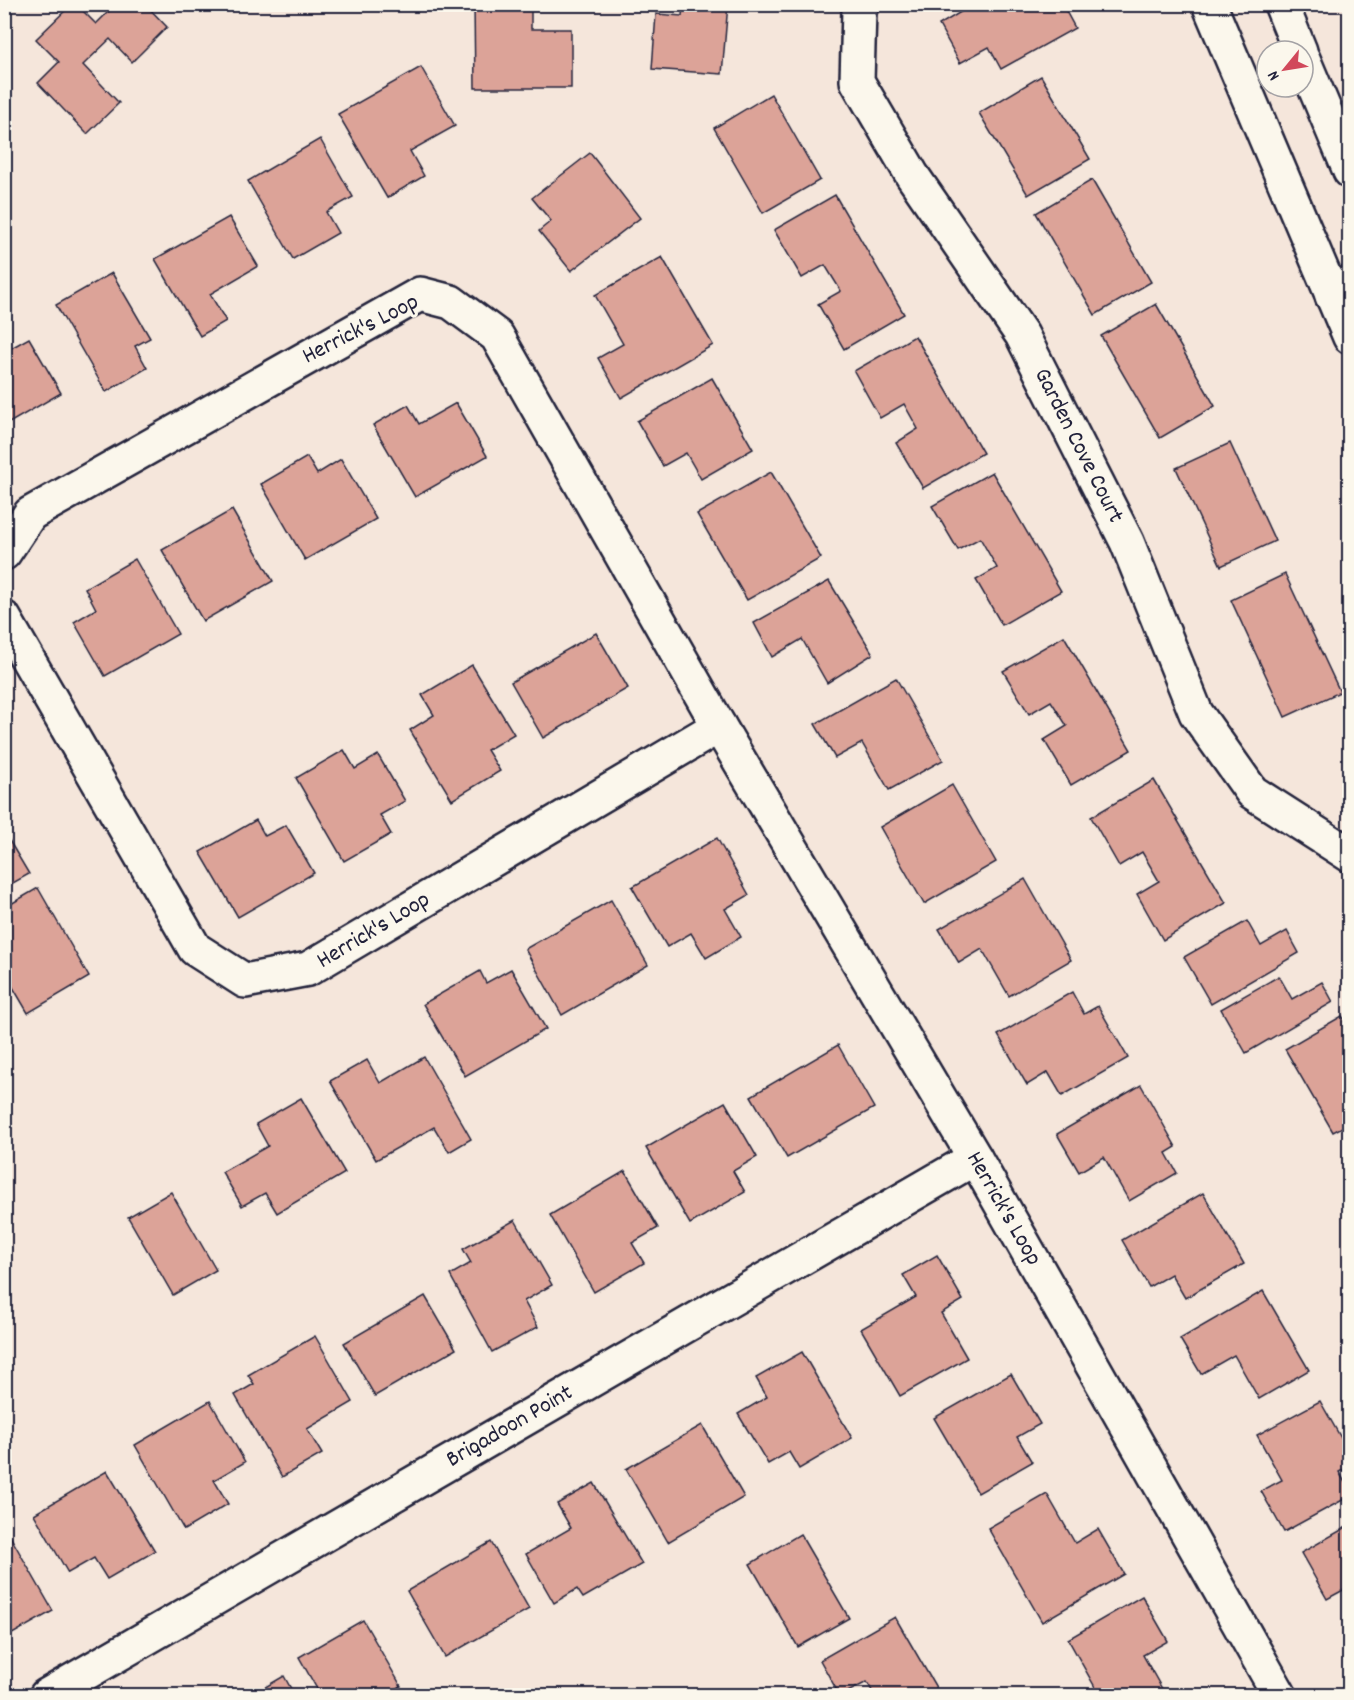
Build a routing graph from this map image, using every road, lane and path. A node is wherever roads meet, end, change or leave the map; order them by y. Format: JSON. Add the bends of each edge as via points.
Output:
{"nodes":[{"id":1,"x":862,"y":4,"type":"edge"},
{"id":2,"x":1209,"y":4,"type":"edge"},
{"id":3,"x":1281,"y":4,"type":"edge"},
{"id":4,"x":1295,"y":39,"type":"edge"},
{"id":5,"x":1315,"y":88,"type":"edge"},
{"id":6,"x":1350,"y":171,"type":"edge"},
{"id":7,"x":1344,"y":292,"type":"edge"},
{"id":8,"x":1350,"y":337,"type":"edge"},
{"id":9,"x":4,"y":553,"type":"edge"},
{"id":10,"x":4,"y":618,"type":"edge"},
{"id":11,"x":719,"y":726,"type":"junction"},
{"id":12,"x":1350,"y":855,"type":"edge"},
{"id":13,"x":975,"y":1158,"type":"junction"},
{"id":14,"x":46,"y":1695,"type":"edge"},
{"id":15,"x":1280,"y":1695,"type":"edge"}],
"edges":[{"from":1,"to":12,"type":"street","name":"Garden Cove Court","via":[[857,81],[912,175],[1022,335],[1127,542],[1196,713],[1252,792]]},
{"from":2,"to":7,"type":"street"},
{"from":3,"to":4,"type":"street"},
{"from":5,"to":6,"type":"street"},
{"from":7,"to":8,"type":"street"},
{"from":9,"to":11,"type":"street","name":"Herrick's Loop","via":[[30,514],[420,294],[451,302],[497,336]]},
{"from":10,"to":11,"type":"street","name":"Herrick's Loop","via":[[195,949],[245,981],[308,969]]},
{"from":11,"to":13,"type":"street","name":"Herrick's Loop"},
{"from":13,"to":14,"type":"street","name":"Brigadoon Point"},
{"from":13,"to":15,"type":"street","name":"Herrick's Loop"}]}
